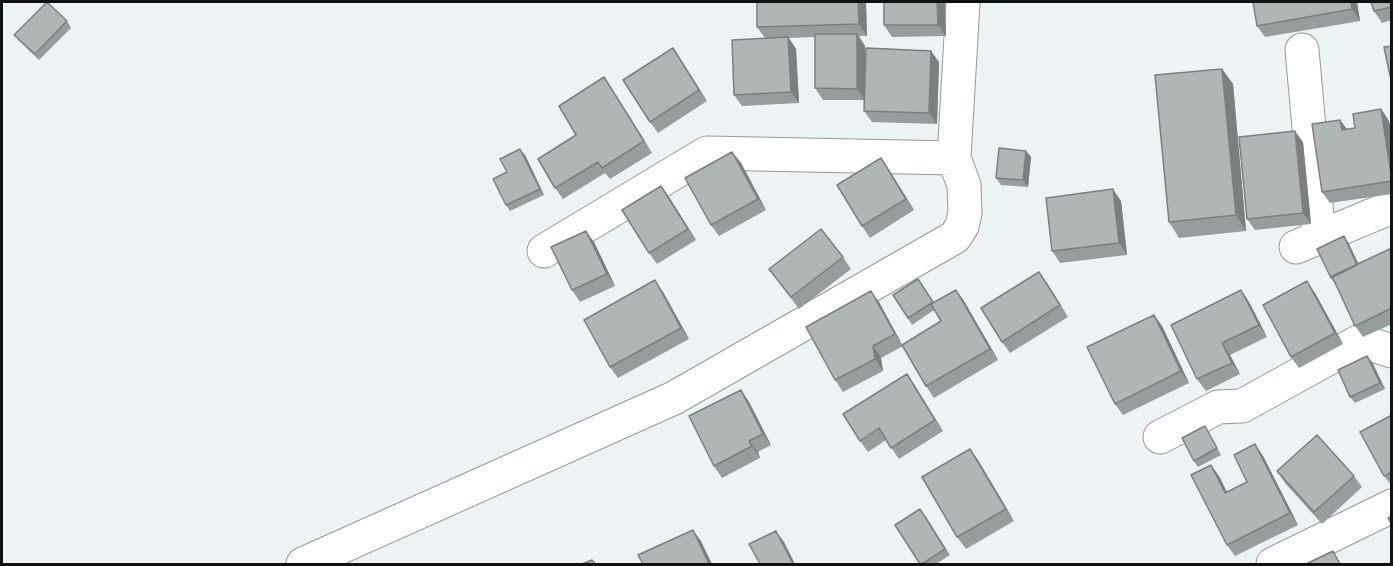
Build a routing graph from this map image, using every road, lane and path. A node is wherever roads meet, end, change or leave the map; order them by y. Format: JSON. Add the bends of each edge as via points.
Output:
{"nodes":[{"id":1,"x":963,"y":2,"type":"edge"},
{"id":2,"x":1302,"y":50,"type":"dead end"},
{"id":3,"x":954,"y":158,"type":"junction"},
{"id":4,"x":1392,"y":207,"type":"edge"},
{"id":5,"x":544,"y":251,"type":"dead end"},
{"id":6,"x":1392,"y":351,"type":"edge"},
{"id":7,"x":1160,"y":437,"type":"dead end"},
{"id":8,"x":1392,"y":506,"type":"edge"},
{"id":9,"x":303,"y":564,"type":"edge"},
{"id":10,"x":1272,"y":564,"type":"edge"}],
"edges":[{"from":1,"to":3,"type":"street"},
{"from":2,"to":4,"type":"street","via":[[1308,242]]},
{"from":3,"to":5,"type":"street","via":[[707,153]]},
{"from":3,"to":9,"type":"street","via":[[966,199],[962,225],[955,237],[674,398]]},
{"from":6,"to":7,"type":"street","via":[[1360,341],[1242,406],[1218,407]]},
{"from":8,"to":10,"type":"street"}]}
